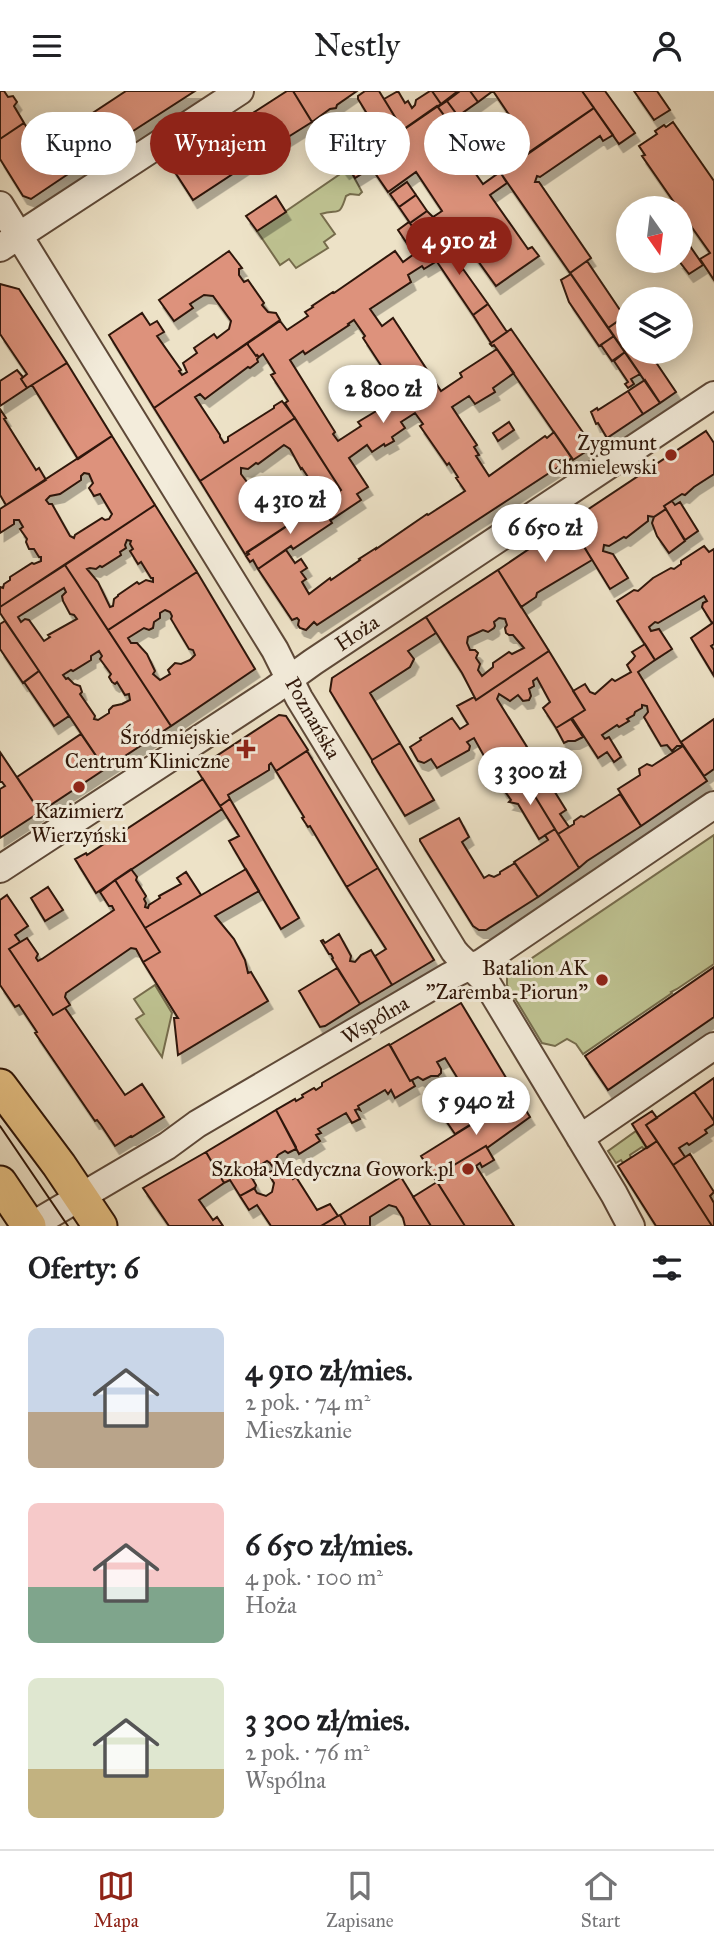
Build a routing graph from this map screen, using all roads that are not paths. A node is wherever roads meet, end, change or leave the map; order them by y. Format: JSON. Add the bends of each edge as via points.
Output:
{"nodes":[{"id":1,"x":240,"y":91,"type":"edge"},
{"id":2,"x":0,"y":205,"type":"edge"},
{"id":3,"x":9,"y":242,"type":"edge"},
{"id":4,"x":714,"y":395,"type":"edge"},
{"id":5,"x":290,"y":679,"type":"junction"},
{"id":6,"x":714,"y":805,"type":"edge"},
{"id":7,"x":0,"y":869,"type":"edge"},
{"id":8,"x":468,"y":968,"type":"junction"},
{"id":9,"x":714,"y":1046,"type":"edge"},
{"id":10,"x":0,"y":1086,"type":"edge"},
{"id":11,"x":580,"y":1138,"type":"junction"},
{"id":12,"x":0,"y":1183,"type":"edge"},
{"id":13,"x":81,"y":1197,"type":"junction"},
{"id":14,"x":30,"y":1226,"type":"edge"},
{"id":15,"x":100,"y":1226,"type":"edge"},
{"id":16,"x":631,"y":1226,"type":"edge"}],
"edges":[{"from":1,"to":3,"type":"street"},
{"from":2,"to":3,"type":"street","name":"Poznańska"},
{"from":3,"to":5,"type":"street","name":"Poznańska"},
{"from":4,"to":5,"type":"street","name":"Hoża"},
{"from":5,"to":7,"type":"street","name":"Hoża"},
{"from":5,"to":8,"type":"street","name":"Poznańska"},
{"from":6,"to":8,"type":"street","name":"Wspólna","via":[[481,964]]},
{"from":8,"to":11,"type":"street","name":"Poznańska","via":[[488,985]]},
{"from":8,"to":13,"type":"street","name":"Wspólna","via":[[197,1124]]},
{"from":9,"to":11,"type":"street"},
{"from":10,"to":13,"type":"main road"},
{"from":11,"to":16,"type":"street","name":"Poznańska"},
{"from":12,"to":14,"type":"main road"},
{"from":13,"to":14,"type":"street","name":"Wspólna"},
{"from":13,"to":15,"type":"main road"}]}
